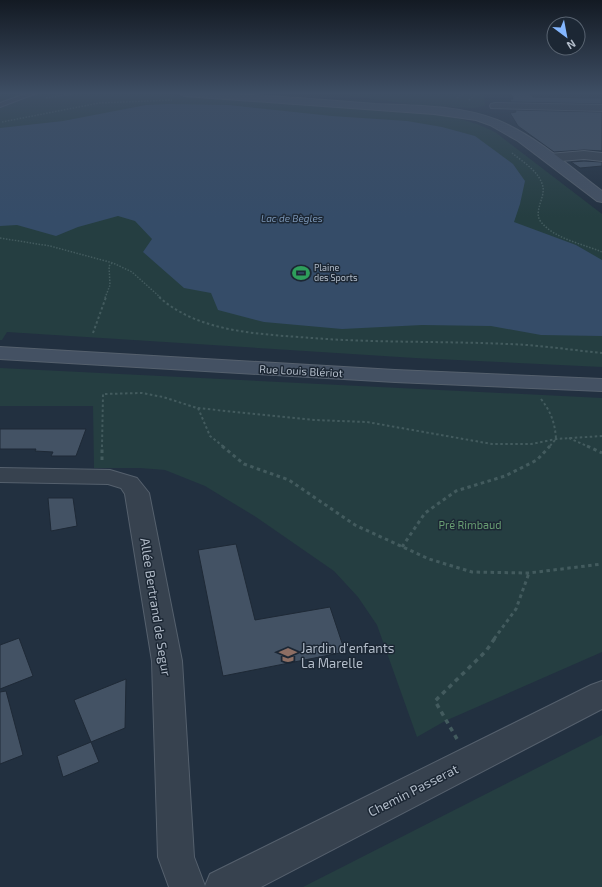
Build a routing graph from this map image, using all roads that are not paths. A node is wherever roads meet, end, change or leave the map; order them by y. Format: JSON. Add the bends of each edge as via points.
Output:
{"nodes":[{"id":1,"x":514,"y":134,"type":"edge"},
{"id":2,"x":602,"y":157,"type":"edge"},
{"id":3,"x":548,"y":158,"type":"junction"},
{"id":4,"x":602,"y":198,"type":"edge"},
{"id":5,"x":0,"y":353,"type":"edge"},
{"id":6,"x":602,"y":385,"type":"edge"},
{"id":7,"x":0,"y":475,"type":"edge"},
{"id":8,"x":602,"y":694,"type":"edge"},
{"id":9,"x":186,"y":887,"type":"edge"},
{"id":10,"x":223,"y":887,"type":"edge"}],
"edges":[{"from":1,"to":3,"type":"street"},
{"from":2,"to":3,"type":"street","via":[[584,155]]},
{"from":3,"to":4,"type":"street"},
{"from":5,"to":6,"type":"street","name":"Rue Louis Blériot","via":[[387,376]]},
{"from":7,"to":9,"type":"street","name":"Allée Bertrand de Segur","via":[[103,476],[130,483],[137,493],[167,661],[176,857]]},
{"from":8,"to":10,"type":"street","name":"Chemin Passerat"}]}
